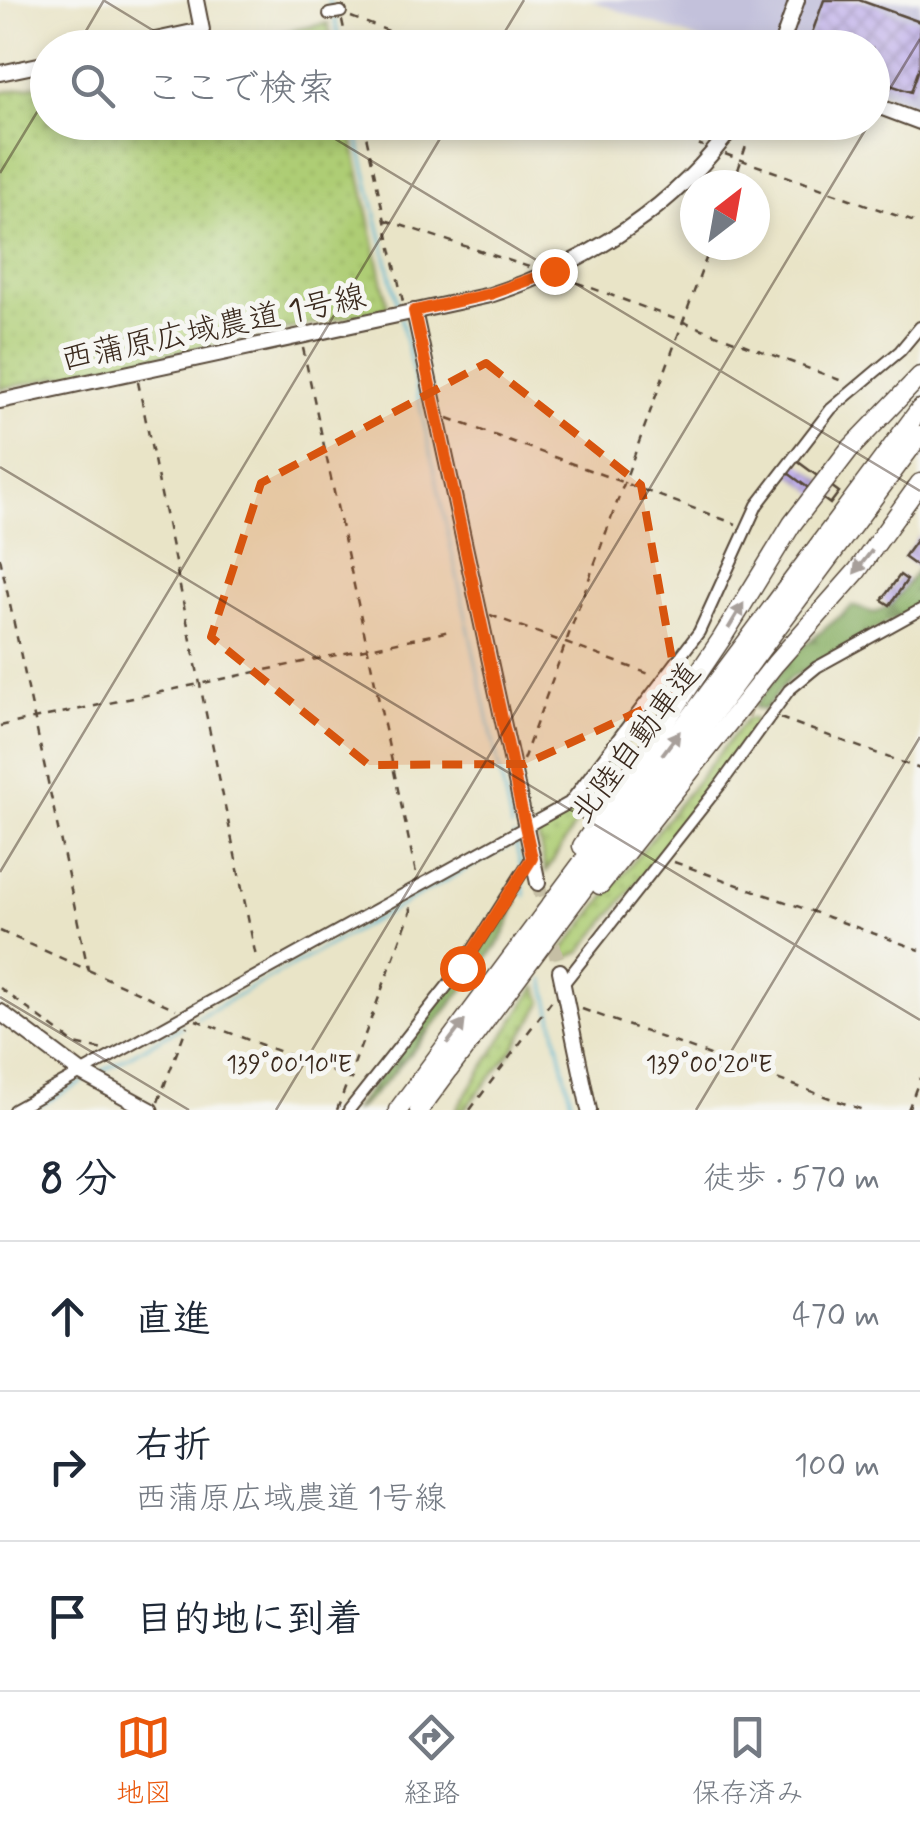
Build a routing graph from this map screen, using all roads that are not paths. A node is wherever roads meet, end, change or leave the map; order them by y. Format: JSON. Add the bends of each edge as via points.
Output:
{"nodes":[{"id":1,"x":196,"y":0,"type":"edge"},
{"id":2,"x":797,"y":0,"type":"edge"},
{"id":3,"x":202,"y":30,"type":"edge"},
{"id":4,"x":786,"y":30,"type":"edge"},
{"id":5,"x":30,"y":66,"type":"edge"},
{"id":6,"x":0,"y":73,"type":"edge"},
{"id":7,"x":890,"y":111,"type":"edge"},
{"id":8,"x":920,"y":122,"type":"edge"},
{"id":9,"x":724,"y":140,"type":"edge"},
{"id":10,"x":414,"y":311,"type":"junction"},
{"id":11,"x":920,"y":327,"type":"edge"},
{"id":12,"x":920,"y":376,"type":"edge"},
{"id":13,"x":0,"y":401,"type":"edge"},
{"id":14,"x":920,"y":409,"type":"edge"},
{"id":15,"x":920,"y":436,"type":"edge"},
{"id":16,"x":920,"y":483,"type":"edge"},
{"id":17,"x":920,"y":610,"type":"edge"},
{"id":18,"x":752,"y":714,"type":"tunnel mouth"},
{"id":19,"x":767,"y":717,"type":"junction"},
{"id":20,"x":524,"y":830,"type":"junction"},
{"id":21,"x":532,"y":858,"type":"junction"},
{"id":22,"x":538,"y":883,"type":"tunnel mouth"},
{"id":23,"x":509,"y":960,"type":"junction"},
{"id":24,"x":562,"y":977,"type":"joint"},
{"id":25,"x":0,"y":1012,"type":"edge"},
{"id":26,"x":80,"y":1072,"type":"junction"},
{"id":27,"x":421,"y":1107,"type":"edge"},
{"id":28,"x":14,"y":1110,"type":"edge"},
{"id":29,"x":152,"y":1110,"type":"edge"},
{"id":30,"x":349,"y":1110,"type":"edge"},
{"id":31,"x":398,"y":1110,"type":"edge"},
{"id":32,"x":588,"y":1110,"type":"edge"}],
"edges":[{"from":1,"to":3,"type":"street"},
{"from":2,"to":4,"type":"street"},
{"from":5,"to":6,"type":"street"},
{"from":7,"to":8,"type":"street"},
{"from":9,"to":10,"type":"street","name":"西蒲原広域農道 1号線","via":[[664,201],[604,246],[548,274]]},
{"from":10,"to":13,"type":"street","name":"西蒲原広域農道 1号線"},
{"from":10,"to":20,"type":"street"},
{"from":11,"to":20,"type":"street","via":[[818,424],[744,526],[707,616],[669,682],[576,797]]},
{"from":23,"to":12,"type":"highway","one_way":true,"via":[[792,524],[848,450]]},
{"from":23,"to":14,"type":"highway","name":"北陸自動車道","one_way":true},
{"from":15,"to":27,"type":"highway","name":"北陸自動車道"},
{"from":16,"to":27,"type":"highway","one_way":true,"via":[[857,571]]},
{"from":17,"to":19,"type":"street","via":[[803,677]]},
{"from":18,"to":19,"type":"street"},
{"from":19,"to":24,"type":"street","via":[[663,858]]},
{"from":20,"to":21,"type":"street"},
{"from":20,"to":26,"type":"street"},
{"from":21,"to":22,"type":"street"},
{"from":21,"to":30,"type":"street","via":[[462,968]]},
{"from":31,"to":23,"type":"highway","name":"北陸自動車道","one_way":true},
{"from":24,"to":32,"type":"street"},
{"from":25,"to":26,"type":"main road"},
{"from":26,"to":28,"type":"street"},
{"from":26,"to":29,"type":"main road"}]}
